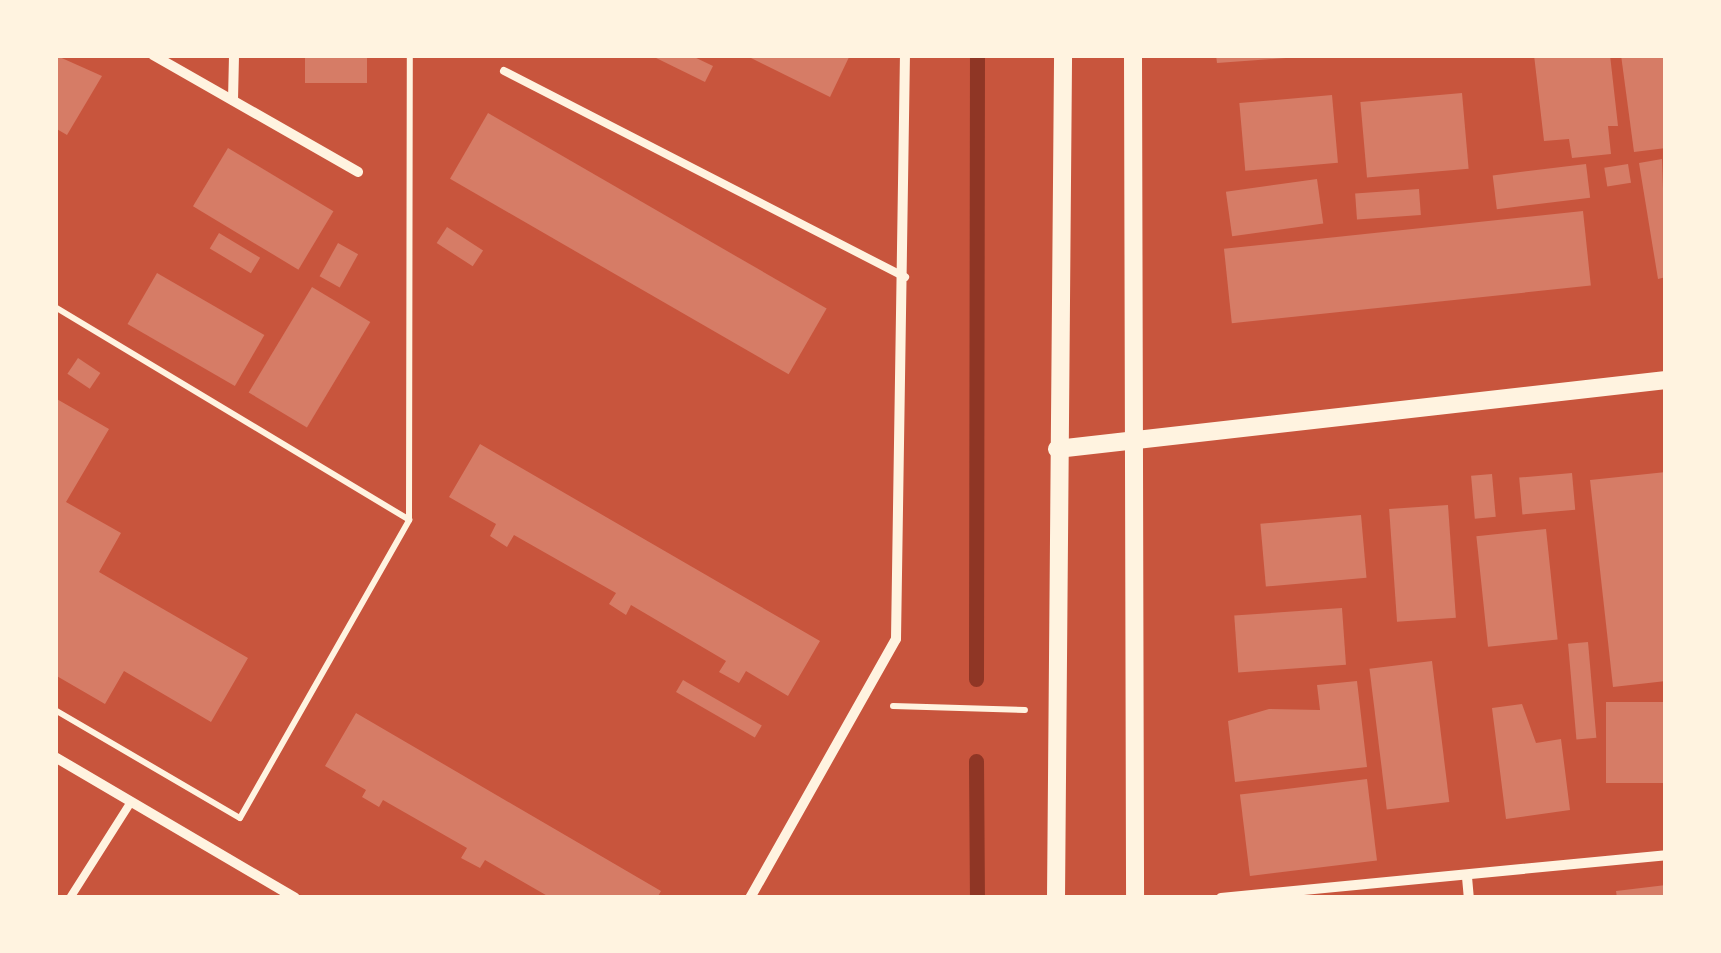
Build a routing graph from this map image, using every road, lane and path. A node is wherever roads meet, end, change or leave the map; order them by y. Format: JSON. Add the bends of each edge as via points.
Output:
{"nodes":[{"id":1,"x":154,"y":55,"type":"edge"},
{"id":2,"x":234,"y":55,"type":"edge"},
{"id":3,"x":410,"y":55,"type":"edge"},
{"id":4,"x":905,"y":55,"type":"edge"},
{"id":5,"x":1063,"y":55,"type":"edge"},
{"id":6,"x":1134,"y":55,"type":"edge"},
{"id":7,"x":504,"y":71,"type":"dead end"},
{"id":8,"x":233,"y":100,"type":"junction"},
{"id":9,"x":358,"y":172,"type":"dead end"},
{"id":10,"x":905,"y":277,"type":"junction"},
{"id":11,"x":55,"y":307,"type":"edge"},
{"id":12,"x":1666,"y":380,"type":"edge"},
{"id":13,"x":1136,"y":440,"type":"junction"},
{"id":14,"x":1057,"y":449,"type":"junction"},
{"id":15,"x":409,"y":520,"type":"junction"},
{"id":16,"x":866,"y":705,"type":"junction"},
{"id":17,"x":55,"y":710,"type":"edge"},
{"id":18,"x":1056,"y":710,"type":"junction"},
{"id":19,"x":55,"y":757,"type":"edge"},
{"id":20,"x":131,"y":802,"type":"junction"},
{"id":21,"x":1666,"y":854,"type":"edge"},
{"id":22,"x":1467,"y":877,"type":"junction"},
{"id":23,"x":70,"y":898,"type":"edge"},
{"id":24,"x":294,"y":898,"type":"edge"},
{"id":25,"x":750,"y":898,"type":"edge"},
{"id":26,"x":1056,"y":898,"type":"edge"},
{"id":27,"x":1136,"y":898,"type":"edge"},
{"id":28,"x":1221,"y":898,"type":"edge"},
{"id":29,"x":1469,"y":898,"type":"edge"}],
"edges":[{"from":1,"to":8,"type":"street"},
{"from":2,"to":8,"type":"street"},
{"from":3,"to":15,"type":"path"},
{"from":4,"to":10,"type":"street"},
{"from":5,"to":14,"type":"street"},
{"from":6,"to":13,"type":"street"},
{"from":7,"to":10,"type":"lane"},
{"from":8,"to":9,"type":"street"},
{"from":10,"to":16,"type":"street","via":[[896,638]]},
{"from":11,"to":15,"type":"path"},
{"from":12,"to":13,"type":"street"},
{"from":13,"to":14,"type":"street"},
{"from":13,"to":27,"type":"street"},
{"from":14,"to":18,"type":"street"},
{"from":15,"to":17,"type":"path","via":[[240,818]]},
{"from":16,"to":18,"type":"path"},
{"from":16,"to":25,"type":"street"},
{"from":18,"to":26,"type":"street"},
{"from":19,"to":20,"type":"street"},
{"from":20,"to":23,"type":"lane"},
{"from":20,"to":24,"type":"street"},
{"from":21,"to":22,"type":"street"},
{"from":22,"to":28,"type":"street"},
{"from":22,"to":29,"type":"street"}]}
